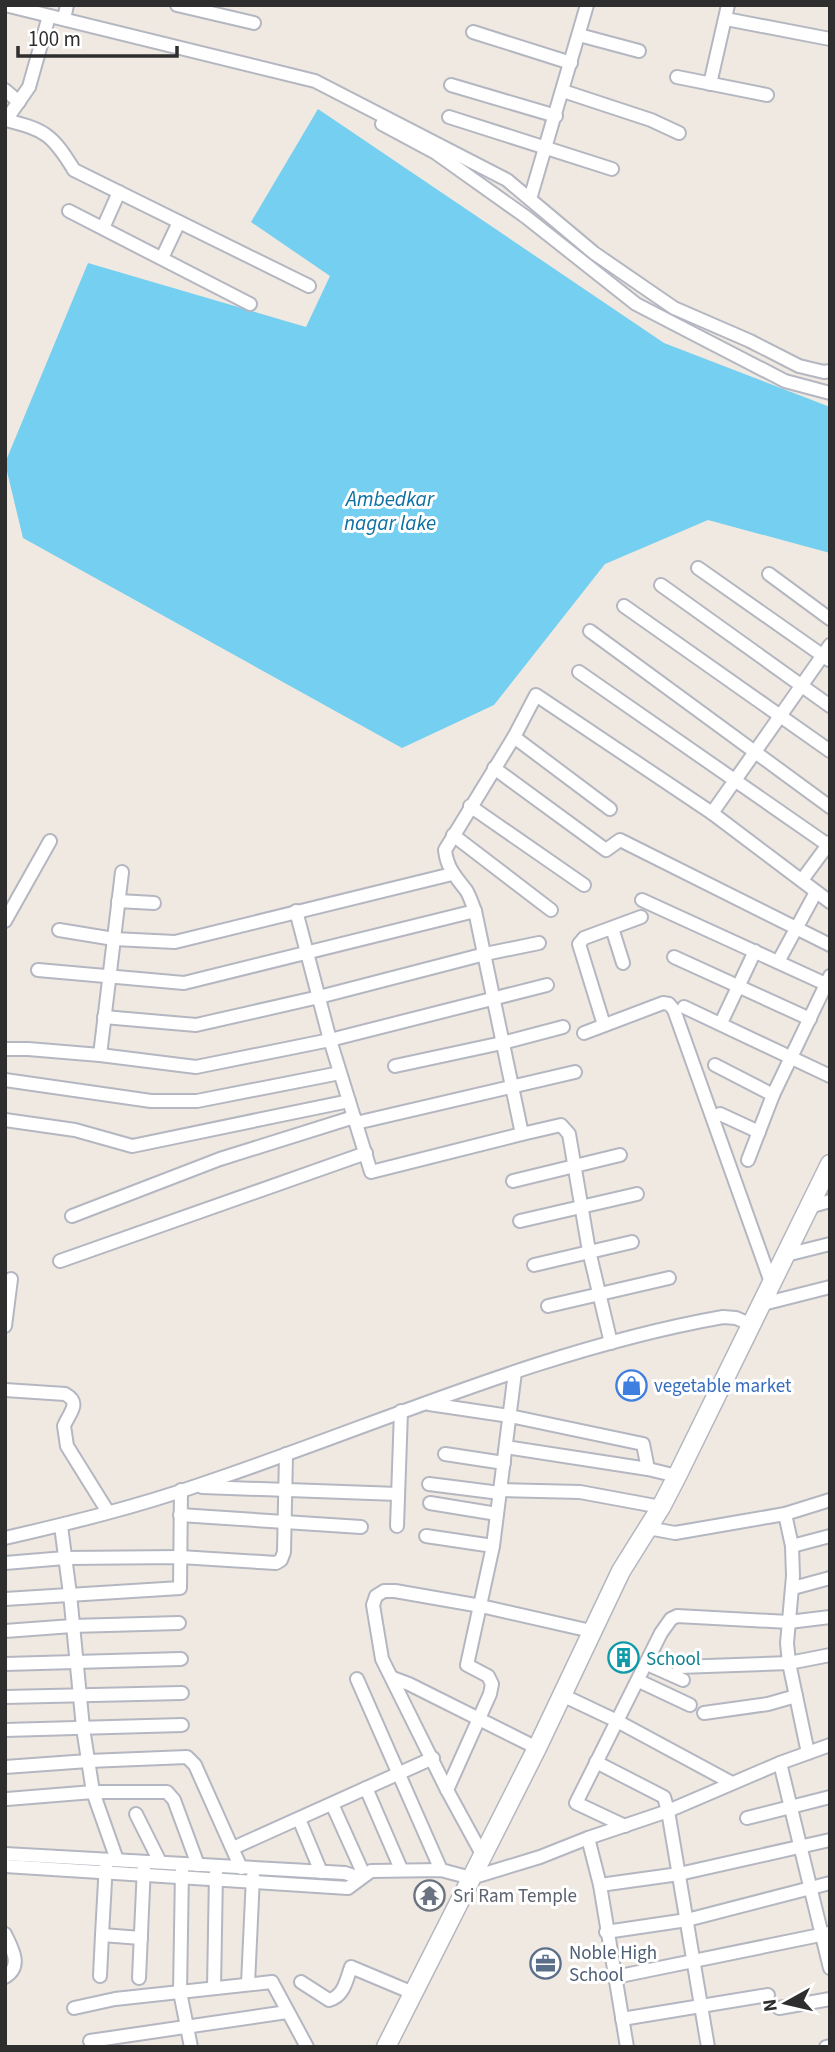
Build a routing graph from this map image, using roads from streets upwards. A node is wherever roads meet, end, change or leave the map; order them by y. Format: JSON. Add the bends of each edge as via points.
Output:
{"nodes":[{"id":1,"x":5,"y":5,"type":"edge"},
{"id":2,"x":67,"y":5,"type":"edge"},
{"id":3,"x":177,"y":5,"type":"edge"},
{"id":4,"x":587,"y":5,"type":"edge"},
{"id":5,"x":728,"y":5,"type":"edge"},
{"id":6,"x":49,"y":16,"type":"junction"},
{"id":7,"x":64,"y":19,"type":"junction"},
{"id":8,"x":726,"y":19,"type":"junction"},
{"id":9,"x":254,"y":23,"type":"dead end"},
{"id":10,"x":472,"y":32,"type":"dead end"},
{"id":11,"x":579,"y":35,"type":"junction"},
{"id":12,"x":830,"y":38,"type":"edge"},
{"id":13,"x":639,"y":51,"type":"dead end"},
{"id":14,"x":571,"y":63,"type":"junction"},
{"id":15,"x":271,"y":71,"type":"junction"},
{"id":16,"x":677,"y":78,"type":"dead end"},
{"id":17,"x":710,"y":84,"type":"junction"},
{"id":18,"x":451,"y":85,"type":"dead end"},
{"id":19,"x":5,"y":90,"type":"edge"},
{"id":20,"x":563,"y":91,"type":"junction"},
{"id":21,"x":767,"y":95,"type":"dead end"},
{"id":22,"x":19,"y":102,"type":"junction"},
{"id":23,"x":556,"y":116,"type":"junction"},
{"id":24,"x":449,"y":117,"type":"dead end"},
{"id":25,"x":5,"y":120,"type":"edge"},
{"id":26,"x":679,"y":133,"type":"dead end"},
{"id":27,"x":546,"y":148,"type":"junction"},
{"id":28,"x":612,"y":169,"type":"dead end"},
{"id":29,"x":119,"y":192,"type":"junction"},
{"id":30,"x":530,"y":199,"type":"junction"},
{"id":31,"x":69,"y":211,"type":"dead end"},
{"id":32,"x":179,"y":222,"type":"junction"},
{"id":33,"x":103,"y":228,"type":"junction"},
{"id":34,"x":162,"y":258,"type":"junction"},
{"id":35,"x":309,"y":286,"type":"dead end"},
{"id":36,"x":250,"y":303,"type":"dead end"},
{"id":37,"x":830,"y":371,"type":"edge"},
{"id":38,"x":830,"y":393,"type":"edge"},
{"id":39,"x":698,"y":568,"type":"dead end"},
{"id":40,"x":769,"y":574,"type":"dead end"},
{"id":41,"x":661,"y":585,"type":"dead end"},
{"id":42,"x":624,"y":606,"type":"dead end"},
{"id":43,"x":830,"y":619,"type":"edge"},
{"id":44,"x":590,"y":631,"type":"dead end"},
{"id":45,"x":827,"y":654,"type":"edge"},
{"id":46,"x":579,"y":672,"type":"dead end"},
{"id":47,"x":801,"y":687,"type":"junction"},
{"id":48,"x":830,"y":706,"type":"edge"},
{"id":49,"x":780,"y":717,"type":"junction"},
{"id":50,"x":514,"y":737,"type":"junction"},
{"id":51,"x":757,"y":751,"type":"junction"},
{"id":52,"x":830,"y":751,"type":"edge"},
{"id":53,"x":494,"y":768,"type":"junction"},
{"id":54,"x":736,"y":781,"type":"junction"},
{"id":55,"x":470,"y":806,"type":"junction"},
{"id":56,"x":830,"y":807,"type":"edge"},
{"id":57,"x":610,"y":809,"type":"dead end"},
{"id":58,"x":712,"y":813,"type":"junction"},
{"id":59,"x":453,"y":835,"type":"junction"},
{"id":60,"x":50,"y":841,"type":"dead end"},
{"id":61,"x":829,"y":843,"type":"edge"},
{"id":62,"x":122,"y":872,"type":"dead end"},
{"id":63,"x":452,"y":874,"type":"junction"},
{"id":64,"x":802,"y":880,"type":"junction"},
{"id":65,"x":584,"y":885,"type":"dead end"},
{"id":66,"x":816,"y":892,"type":"junction"},
{"id":67,"x":642,"y":900,"type":"dead end"},
{"id":68,"x":118,"y":901,"type":"junction"},
{"id":69,"x":830,"y":902,"type":"edge"},
{"id":70,"x":154,"y":903,"type":"dead end"},
{"id":71,"x":551,"y":910,"type":"dead end"},
{"id":72,"x":296,"y":911,"type":"junction"},
{"id":73,"x":475,"y":911,"type":"junction"},
{"id":74,"x":641,"y":917,"type":"dead end"},
{"id":75,"x":5,"y":921,"type":"edge"},
{"id":76,"x":612,"y":928,"type":"junction"},
{"id":77,"x":796,"y":929,"type":"junction"},
{"id":78,"x":59,"y":930,"type":"dead end"},
{"id":79,"x":114,"y":939,"type":"junction"},
{"id":80,"x":539,"y":943,"type":"dead end"},
{"id":81,"x":830,"y":945,"type":"edge"},
{"id":82,"x":755,"y":951,"type":"junction"},
{"id":83,"x":308,"y":954,"type":"junction"},
{"id":84,"x":485,"y":954,"type":"junction"},
{"id":85,"x":674,"y":957,"type":"dead end"},
{"id":86,"x":778,"y":962,"type":"junction"},
{"id":87,"x":623,"y":963,"type":"dead end"},
{"id":88,"x":38,"y":970,"type":"dead end"},
{"id":89,"x":109,"y":978,"type":"junction"},
{"id":90,"x":828,"y":982,"type":"edge"},
{"id":91,"x":547,"y":985,"type":"dead end"},
{"id":92,"x":737,"y":986,"type":"junction"},
{"id":93,"x":320,"y":997,"type":"junction"},
{"id":94,"x":494,"y":998,"type":"junction"},
{"id":95,"x":684,"y":1007,"type":"dead end"},
{"id":96,"x":104,"y":1017,"type":"junction"},
{"id":97,"x":810,"y":1019,"type":"junction"},
{"id":98,"x":720,"y":1023,"type":"junction"},
{"id":99,"x":604,"y":1025,"type":"junction"},
{"id":100,"x":562,"y":1027,"type":"dead end"},
{"id":101,"x":584,"y":1033,"type":"dead end"},
{"id":102,"x":330,"y":1040,"type":"junction"},
{"id":103,"x":502,"y":1043,"type":"junction"},
{"id":104,"x":5,"y":1049,"type":"edge"},
{"id":105,"x":100,"y":1055,"type":"junction"},
{"id":106,"x":791,"y":1057,"type":"junction"},
{"id":107,"x":715,"y":1065,"type":"dead end"},
{"id":108,"x":395,"y":1066,"type":"dead end"},
{"id":109,"x":575,"y":1072,"type":"dead end"},
{"id":110,"x":340,"y":1073,"type":"junction"},
{"id":111,"x":830,"y":1076,"type":"edge"},
{"id":112,"x":5,"y":1080,"type":"edge"},
{"id":113,"x":511,"y":1087,"type":"junction"},
{"id":114,"x":773,"y":1094,"type":"junction"},
{"id":115,"x":349,"y":1101,"type":"junction"},
{"id":116,"x":720,"y":1114,"type":"dead end"},
{"id":117,"x":355,"y":1120,"type":"junction"},
{"id":118,"x":5,"y":1121,"type":"edge"},
{"id":119,"x":758,"y":1132,"type":"junction"},
{"id":120,"x":522,"y":1134,"type":"junction"},
{"id":121,"x":366,"y":1153,"type":"junction"},
{"id":122,"x":620,"y":1155,"type":"dead end"},
{"id":123,"x":748,"y":1160,"type":"dead end"},
{"id":124,"x":830,"y":1164,"type":"edge"},
{"id":125,"x":576,"y":1166,"type":"junction"},
{"id":126,"x":513,"y":1181,"type":"dead end"},
{"id":127,"x":637,"y":1194,"type":"dead end"},
{"id":128,"x":830,"y":1201,"type":"edge"},
{"id":129,"x":582,"y":1207,"type":"junction"},
{"id":130,"x":809,"y":1207,"type":"junction"},
{"id":131,"x":72,"y":1216,"type":"dead end"},
{"id":132,"x":520,"y":1221,"type":"dead end"},
{"id":133,"x":632,"y":1242,"type":"dead end"},
{"id":134,"x":830,"y":1244,"type":"edge"},
{"id":135,"x":589,"y":1251,"type":"junction"},
{"id":136,"x":786,"y":1255,"type":"junction"},
{"id":137,"x":60,"y":1261,"type":"dead end"},
{"id":138,"x":534,"y":1265,"type":"dead end"},
{"id":139,"x":669,"y":1278,"type":"dead end"},
{"id":140,"x":11,"y":1279,"type":"dead end"},
{"id":141,"x":772,"y":1285,"type":"junction"},
{"id":142,"x":830,"y":1287,"type":"edge"},
{"id":143,"x":599,"y":1295,"type":"junction"},
{"id":144,"x":763,"y":1304,"type":"junction"},
{"id":145,"x":548,"y":1306,"type":"dead end"},
{"id":146,"x":752,"y":1325,"type":"junction"},
{"id":147,"x":5,"y":1326,"type":"edge"},
{"id":148,"x":611,"y":1343,"type":"junction"},
{"id":149,"x":515,"y":1372,"type":"junction"},
{"id":150,"x":5,"y":1390,"type":"edge"},
{"id":151,"x":425,"y":1403,"type":"junction"},
{"id":152,"x":401,"y":1412,"type":"junction"},
{"id":153,"x":510,"y":1416,"type":"junction"},
{"id":154,"x":506,"y":1447,"type":"junction"},
{"id":155,"x":286,"y":1454,"type":"junction"},
{"id":156,"x":445,"y":1454,"type":"dead end"},
{"id":157,"x":504,"y":1463,"type":"junction"},
{"id":158,"x":648,"y":1469,"type":"junction"},
{"id":159,"x":677,"y":1476,"type":"junction"},
{"id":160,"x":429,"y":1484,"type":"dead end"},
{"id":161,"x":197,"y":1486,"type":"junction"},
{"id":162,"x":181,"y":1490,"type":"junction"},
{"id":163,"x":284,"y":1491,"type":"junction"},
{"id":164,"x":500,"y":1491,"type":"junction"},
{"id":165,"x":398,"y":1494,"type":"junction"},
{"id":166,"x":830,"y":1500,"type":"edge"},
{"id":167,"x":430,"y":1503,"type":"dead end"},
{"id":168,"x":661,"y":1507,"type":"junction"},
{"id":169,"x":108,"y":1512,"type":"junction"},
{"id":170,"x":497,"y":1514,"type":"junction"},
{"id":171,"x":785,"y":1514,"type":"junction"},
{"id":172,"x":180,"y":1516,"type":"junction"},
{"id":173,"x":283,"y":1520,"type":"junction"},
{"id":174,"x":61,"y":1526,"type":"junction"},
{"id":175,"x":397,"y":1526,"type":"dead end"},
{"id":176,"x":361,"y":1527,"type":"dead end"},
{"id":177,"x":648,"y":1528,"type":"junction"},
{"id":178,"x":426,"y":1536,"type":"dead end"},
{"id":179,"x":830,"y":1536,"type":"edge"},
{"id":180,"x":5,"y":1538,"type":"edge"},
{"id":181,"x":493,"y":1546,"type":"junction"},
{"id":182,"x":792,"y":1546,"type":"junction"},
{"id":183,"x":180,"y":1557,"type":"junction"},
{"id":184,"x":65,"y":1558,"type":"junction"},
{"id":185,"x":5,"y":1563,"type":"edge"},
{"id":186,"x":830,"y":1578,"type":"edge"},
{"id":187,"x":793,"y":1588,"type":"junction"},
{"id":188,"x":70,"y":1594,"type":"junction"},
{"id":189,"x":5,"y":1599,"type":"edge"},
{"id":190,"x":481,"y":1606,"type":"junction"},
{"id":191,"x":830,"y":1617,"type":"edge"},
{"id":192,"x":789,"y":1622,"type":"junction"},
{"id":193,"x":179,"y":1623,"type":"dead end"},
{"id":194,"x":72,"y":1626,"type":"junction"},
{"id":195,"x":5,"y":1631,"type":"edge"},
{"id":196,"x":591,"y":1631,"type":"junction"},
{"id":197,"x":830,"y":1655,"type":"edge"},
{"id":198,"x":181,"y":1659,"type":"dead end"},
{"id":199,"x":76,"y":1661,"type":"junction"},
{"id":200,"x":789,"y":1663,"type":"junction"},
{"id":201,"x":5,"y":1664,"type":"edge"},
{"id":202,"x":647,"y":1664,"type":"junction"},
{"id":203,"x":679,"y":1667,"type":"dead end"},
{"id":204,"x":393,"y":1678,"type":"junction"},
{"id":205,"x":357,"y":1679,"type":"dead end"},
{"id":206,"x":683,"y":1680,"type":"dead end"},
{"id":207,"x":639,"y":1681,"type":"junction"},
{"id":208,"x":182,"y":1693,"type":"dead end"},
{"id":209,"x":562,"y":1695,"type":"junction"},
{"id":210,"x":796,"y":1696,"type":"junction"},
{"id":211,"x":5,"y":1697,"type":"edge"},
{"id":212,"x":79,"y":1697,"type":"junction"},
{"id":213,"x":690,"y":1705,"type":"dead end"},
{"id":214,"x":704,"y":1713,"type":"dead end"},
{"id":215,"x":479,"y":1718,"type":"junction"},
{"id":216,"x":617,"y":1721,"type":"junction"},
{"id":217,"x":182,"y":1725,"type":"dead end"},
{"id":218,"x":83,"y":1728,"type":"junction"},
{"id":219,"x":5,"y":1730,"type":"edge"},
{"id":220,"x":830,"y":1745,"type":"edge"},
{"id":221,"x":537,"y":1748,"type":"junction"},
{"id":222,"x":808,"y":1753,"type":"junction"},
{"id":223,"x":433,"y":1758,"type":"junction"},
{"id":224,"x":88,"y":1761,"type":"junction"},
{"id":225,"x":596,"y":1762,"type":"junction"},
{"id":226,"x":780,"y":1763,"type":"junction"},
{"id":227,"x":5,"y":1767,"type":"edge"},
{"id":228,"x":399,"y":1773,"type":"junction"},
{"id":229,"x":732,"y":1783,"type":"junction"},
{"id":230,"x":366,"y":1788,"type":"junction"},
{"id":231,"x":447,"y":1790,"type":"junction"},
{"id":232,"x":93,"y":1792,"type":"junction"},
{"id":233,"x":830,"y":1797,"type":"edge"},
{"id":234,"x":8,"y":1799,"type":"dead end"},
{"id":235,"x":332,"y":1804,"type":"junction"},
{"id":236,"x":790,"y":1807,"type":"junction"},
{"id":237,"x":668,"y":1811,"type":"junction"},
{"id":238,"x":135,"y":1814,"type":"dead end"},
{"id":239,"x":747,"y":1818,"type":"dead end"},
{"id":240,"x":299,"y":1819,"type":"junction"},
{"id":241,"x":625,"y":1826,"type":"junction"},
{"id":242,"x":588,"y":1838,"type":"junction"},
{"id":243,"x":830,"y":1840,"type":"edge"},
{"id":244,"x":800,"y":1847,"type":"junction"},
{"id":245,"x":233,"y":1848,"type":"junction"},
{"id":246,"x":5,"y":1854,"type":"edge"},
{"id":247,"x":483,"y":1856,"type":"junction"},
{"id":248,"x":159,"y":1862,"type":"junction"},
{"id":249,"x":110,"y":1863,"type":"junction"},
{"id":250,"x":198,"y":1865,"type":"junction"},
{"id":251,"x":5,"y":1866,"type":"edge"},
{"id":252,"x":144,"y":1868,"type":"junction"},
{"id":253,"x":247,"y":1868,"type":"junction"},
{"id":254,"x":182,"y":1870,"type":"junction"},
{"id":255,"x":401,"y":1870,"type":"junction"},
{"id":256,"x":441,"y":1870,"type":"junction"},
{"id":257,"x":321,"y":1872,"type":"junction"},
{"id":258,"x":216,"y":1873,"type":"junction"},
{"id":259,"x":679,"y":1874,"type":"junction"},
{"id":260,"x":362,"y":1877,"type":"junction"},
{"id":261,"x":471,"y":1878,"type":"junction"},
{"id":262,"x":253,"y":1883,"type":"junction"},
{"id":263,"x":830,"y":1884,"type":"edge"},
{"id":264,"x":600,"y":1885,"type":"junction"},
{"id":265,"x":810,"y":1889,"type":"junction"},
{"id":266,"x":687,"y":1920,"type":"junction"},
{"id":267,"x":606,"y":1932,"type":"junction"},
{"id":268,"x":5,"y":1934,"type":"edge"},
{"id":269,"x":826,"y":1934,"type":"edge"},
{"id":270,"x":102,"y":1935,"type":"junction"},
{"id":271,"x":141,"y":1938,"type":"junction"},
{"id":272,"x":829,"y":1960,"type":"edge"},
{"id":273,"x":694,"y":1961,"type":"junction"},
{"id":274,"x":100,"y":1976,"type":"dead end"},
{"id":275,"x":5,"y":1977,"type":"edge"},
{"id":276,"x":615,"y":1977,"type":"junction"},
{"id":277,"x":139,"y":1978,"type":"dead end"},
{"id":278,"x":301,"y":1982,"type":"dead end"},
{"id":279,"x":248,"y":1984,"type":"junction"},
{"id":280,"x":214,"y":1988,"type":"junction"},
{"id":281,"x":180,"y":1992,"type":"junction"},
{"id":282,"x":413,"y":1993,"type":"junction"},
{"id":283,"x":768,"y":1995,"type":"dead end"},
{"id":284,"x":830,"y":1999,"type":"edge"},
{"id":285,"x":701,"y":2005,"type":"junction"},
{"id":286,"x":74,"y":2008,"type":"dead end"},
{"id":287,"x":779,"y":2008,"type":"dead end"},
{"id":288,"x":287,"y":2012,"type":"junction"},
{"id":289,"x":622,"y":2019,"type":"junction"},
{"id":290,"x":187,"y":2028,"type":"junction"},
{"id":291,"x":90,"y":2041,"type":"dead end"},
{"id":292,"x":191,"y":2047,"type":"edge"},
{"id":293,"x":307,"y":2047,"type":"edge"},
{"id":294,"x":386,"y":2047,"type":"edge"},
{"id":295,"x":628,"y":2047,"type":"edge"},
{"id":296,"x":708,"y":2047,"type":"edge"}],
"edges":[{"from":1,"to":6,"type":"street"},
{"from":2,"to":7,"type":"street"},
{"from":3,"to":9,"type":"street"},
{"from":4,"to":11,"type":"street"},
{"from":5,"to":8,"type":"street"},
{"from":6,"to":7,"type":"street"},
{"from":6,"to":22,"type":"street","via":[[29,87]]},
{"from":7,"to":15,"type":"street"},
{"from":8,"to":12,"type":"street"},
{"from":8,"to":17,"type":"street"},
{"from":10,"to":14,"type":"street"},
{"from":11,"to":13,"type":"street"},
{"from":11,"to":14,"type":"street"},
{"from":14,"to":20,"type":"street"},
{"from":15,"to":30,"type":"street","via":[[315,81],[507,180]]},
{"from":15,"to":38,"type":"street","via":[[436,153],[636,304],[785,381]]},
{"from":16,"to":17,"type":"street"},
{"from":17,"to":21,"type":"street"},
{"from":18,"to":23,"type":"street"},
{"from":19,"to":22,"type":"street"},
{"from":20,"to":23,"type":"street"},
{"from":20,"to":26,"type":"street"},
{"from":22,"to":25,"type":"street"},
{"from":23,"to":27,"type":"street"},
{"from":24,"to":27,"type":"street"},
{"from":25,"to":29,"type":"street","via":[[47,134],[74,170]]},
{"from":27,"to":28,"type":"street"},
{"from":27,"to":30,"type":"street"},
{"from":29,"to":32,"type":"street"},
{"from":29,"to":33,"type":"street"},
{"from":30,"to":37,"type":"street","via":[[594,253],[674,308],[799,366]]},
{"from":31,"to":33,"type":"street"},
{"from":32,"to":34,"type":"street"},
{"from":32,"to":35,"type":"street"},
{"from":33,"to":34,"type":"street"},
{"from":34,"to":36,"type":"street"},
{"from":39,"to":45,"type":"street"},
{"from":40,"to":43,"type":"street"},
{"from":41,"to":47,"type":"street"},
{"from":42,"to":49,"type":"street"},
{"from":44,"to":51,"type":"street"},
{"from":45,"to":47,"type":"street"},
{"from":46,"to":54,"type":"street"},
{"from":47,"to":48,"type":"street"},
{"from":47,"to":49,"type":"street"},
{"from":49,"to":51,"type":"street"},
{"from":49,"to":52,"type":"street"},
{"from":50,"to":53,"type":"street"},
{"from":50,"to":57,"type":"street"},
{"from":50,"to":58,"type":"street","via":[[536,695]]},
{"from":51,"to":54,"type":"street"},
{"from":51,"to":56,"type":"street"},
{"from":53,"to":55,"type":"street"},
{"from":53,"to":77,"type":"street","via":[[606,850],[620,840]]},
{"from":54,"to":58,"type":"street"},
{"from":54,"to":61,"type":"street"},
{"from":55,"to":59,"type":"street"},
{"from":55,"to":65,"type":"street"},
{"from":58,"to":64,"type":"street"},
{"from":59,"to":63,"type":"street","via":[[445,850]]},
{"from":59,"to":71,"type":"street"},
{"from":60,"to":75,"type":"street"},
{"from":61,"to":64,"type":"street"},
{"from":62,"to":68,"type":"street"},
{"from":63,"to":72,"type":"street"},
{"from":63,"to":73,"type":"street"},
{"from":64,"to":66,"type":"street"},
{"from":66,"to":69,"type":"street"},
{"from":66,"to":77,"type":"street"},
{"from":67,"to":82,"type":"street"},
{"from":68,"to":70,"type":"street"},
{"from":68,"to":79,"type":"street"},
{"from":72,"to":79,"type":"street","via":[[175,942]]},
{"from":72,"to":83,"type":"street"},
{"from":73,"to":83,"type":"street"},
{"from":73,"to":84,"type":"street"},
{"from":74,"to":76,"type":"street"},
{"from":76,"to":87,"type":"street"},
{"from":76,"to":99,"type":"street","via":[[579,944]]},
{"from":77,"to":81,"type":"street"},
{"from":77,"to":86,"type":"street"},
{"from":78,"to":79,"type":"street"},
{"from":79,"to":89,"type":"street"},
{"from":80,"to":84,"type":"street"},
{"from":82,"to":86,"type":"street"},
{"from":82,"to":92,"type":"street"},
{"from":83,"to":89,"type":"street","via":[[184,983]]},
{"from":83,"to":93,"type":"street"},
{"from":84,"to":93,"type":"street"},
{"from":84,"to":94,"type":"street"},
{"from":85,"to":92,"type":"street"},
{"from":86,"to":90,"type":"street"},
{"from":88,"to":89,"type":"street"},
{"from":89,"to":96,"type":"street"},
{"from":90,"to":97,"type":"street"},
{"from":91,"to":94,"type":"street"},
{"from":92,"to":97,"type":"street"},
{"from":92,"to":98,"type":"street"},
{"from":93,"to":96,"type":"street","via":[[196,1025]]},
{"from":93,"to":102,"type":"street"},
{"from":94,"to":102,"type":"street"},
{"from":94,"to":103,"type":"street"},
{"from":95,"to":98,"type":"street"},
{"from":96,"to":105,"type":"street"},
{"from":97,"to":106,"type":"street"},
{"from":98,"to":106,"type":"street"},
{"from":99,"to":101,"type":"street"},
{"from":99,"to":141,"type":"street","via":[[663,1003],[674,1010]]},
{"from":100,"to":103,"type":"street"},
{"from":102,"to":105,"type":"street","via":[[196,1067]]},
{"from":102,"to":110,"type":"street"},
{"from":103,"to":108,"type":"street"},
{"from":103,"to":113,"type":"street"},
{"from":104,"to":105,"type":"street"},
{"from":106,"to":111,"type":"street"},
{"from":106,"to":114,"type":"street"},
{"from":107,"to":114,"type":"street"},
{"from":109,"to":113,"type":"street"},
{"from":110,"to":112,"type":"street","via":[[197,1101],[151,1101]]},
{"from":110,"to":115,"type":"street"},
{"from":113,"to":117,"type":"street"},
{"from":113,"to":120,"type":"street"},
{"from":114,"to":119,"type":"street"},
{"from":115,"to":117,"type":"street"},
{"from":115,"to":118,"type":"street","via":[[132,1146],[75,1130]]},
{"from":116,"to":119,"type":"street"},
{"from":117,"to":121,"type":"street"},
{"from":117,"to":131,"type":"street","via":[[220,1159]]},
{"from":119,"to":123,"type":"street"},
{"from":120,"to":121,"type":"street","via":[[371,1172]]},
{"from":120,"to":125,"type":"street","via":[[561,1125],[569,1134]]},
{"from":121,"to":137,"type":"street"},
{"from":122,"to":125,"type":"street"},
{"from":124,"to":130,"type":"street"},
{"from":125,"to":126,"type":"street"},
{"from":125,"to":129,"type":"street"},
{"from":127,"to":129,"type":"street"},
{"from":128,"to":130,"type":"street"},
{"from":129,"to":132,"type":"street"},
{"from":129,"to":135,"type":"street"},
{"from":130,"to":136,"type":"street"},
{"from":133,"to":135,"type":"street"},
{"from":134,"to":136,"type":"street"},
{"from":135,"to":138,"type":"street"},
{"from":135,"to":143,"type":"street"},
{"from":136,"to":141,"type":"street"},
{"from":139,"to":143,"type":"street"},
{"from":140,"to":147,"type":"street"},
{"from":141,"to":144,"type":"street"},
{"from":142,"to":144,"type":"street"},
{"from":143,"to":145,"type":"street"},
{"from":143,"to":148,"type":"street"},
{"from":144,"to":146,"type":"street"},
{"from":146,"to":148,"type":"street","via":[[723,1317]]},
{"from":146,"to":159,"type":"street"},
{"from":148,"to":149,"type":"street"},
{"from":149,"to":151,"type":"street"},
{"from":149,"to":153,"type":"street"},
{"from":150,"to":169,"type":"street","via":[[71,1397],[74,1410],[64,1426],[67,1446]]},
{"from":151,"to":152,"type":"street"},
{"from":151,"to":153,"type":"street"},
{"from":152,"to":155,"type":"street"},
{"from":152,"to":165,"type":"street"},
{"from":153,"to":154,"type":"street"},
{"from":153,"to":158,"type":"street","via":[[643,1444]]},
{"from":154,"to":157,"type":"street"},
{"from":154,"to":158,"type":"street"},
{"from":155,"to":161,"type":"street"},
{"from":155,"to":163,"type":"street"},
{"from":156,"to":157,"type":"street"},
{"from":157,"to":164,"type":"street"},
{"from":158,"to":159,"type":"street"},
{"from":159,"to":168,"type":"street"},
{"from":160,"to":164,"type":"street"},
{"from":161,"to":162,"type":"street"},
{"from":161,"to":163,"type":"street"},
{"from":162,"to":169,"type":"street"},
{"from":162,"to":172,"type":"street"},
{"from":163,"to":165,"type":"street"},
{"from":163,"to":173,"type":"street"},
{"from":164,"to":168,"type":"street","via":[[580,1492]]},
{"from":164,"to":170,"type":"street"},
{"from":165,"to":175,"type":"street"},
{"from":166,"to":171,"type":"street"},
{"from":167,"to":170,"type":"street"},
{"from":168,"to":177,"type":"street"},
{"from":169,"to":174,"type":"street"},
{"from":170,"to":181,"type":"street"},
{"from":171,"to":177,"type":"street","via":[[675,1533]]},
{"from":171,"to":182,"type":"street"},
{"from":172,"to":173,"type":"street"},
{"from":172,"to":183,"type":"street"},
{"from":173,"to":176,"type":"street"},
{"from":173,"to":183,"type":"street","via":[[283,1556],[276,1563]]},
{"from":174,"to":180,"type":"street"},
{"from":174,"to":184,"type":"street"},
{"from":177,"to":196,"type":"street"},
{"from":178,"to":181,"type":"street"},
{"from":179,"to":182,"type":"street"},
{"from":181,"to":190,"type":"street"},
{"from":182,"to":187,"type":"street"},
{"from":183,"to":184,"type":"street"},
{"from":183,"to":188,"type":"street","via":[[180,1588]]},
{"from":184,"to":185,"type":"street"},
{"from":184,"to":188,"type":"street"},
{"from":186,"to":187,"type":"street"},
{"from":187,"to":192,"type":"street"},
{"from":188,"to":189,"type":"street"},
{"from":188,"to":194,"type":"street"},
{"from":190,"to":196,"type":"street"},
{"from":190,"to":204,"type":"street","via":[[395,1591],[376,1596],[373,1605],[382,1659]]},
{"from":190,"to":215,"type":"street","via":[[467,1665],[488,1676],[492,1684]]},
{"from":191,"to":192,"type":"street"},
{"from":192,"to":200,"type":"street"},
{"from":192,"to":202,"type":"street","via":[[677,1616],[661,1633]]},
{"from":193,"to":194,"type":"street"},
{"from":194,"to":195,"type":"street"},
{"from":194,"to":199,"type":"street"},
{"from":196,"to":209,"type":"street"},
{"from":197,"to":200,"type":"street"},
{"from":198,"to":199,"type":"street"},
{"from":199,"to":201,"type":"street"},
{"from":199,"to":212,"type":"street"},
{"from":200,"to":203,"type":"street"},
{"from":200,"to":210,"type":"street"},
{"from":202,"to":206,"type":"street"},
{"from":202,"to":207,"type":"street"},
{"from":204,"to":215,"type":"street"},
{"from":204,"to":223,"type":"street"},
{"from":205,"to":228,"type":"street"},
{"from":207,"to":213,"type":"street"},
{"from":207,"to":216,"type":"street"},
{"from":208,"to":212,"type":"street"},
{"from":209,"to":216,"type":"street"},
{"from":209,"to":221,"type":"street"},
{"from":210,"to":214,"type":"street"},
{"from":210,"to":222,"type":"street"},
{"from":211,"to":212,"type":"street"},
{"from":212,"to":218,"type":"street"},
{"from":215,"to":221,"type":"street"},
{"from":215,"to":231,"type":"street"},
{"from":216,"to":225,"type":"street"},
{"from":216,"to":229,"type":"street"},
{"from":217,"to":218,"type":"street"},
{"from":218,"to":219,"type":"street"},
{"from":218,"to":224,"type":"street"},
{"from":220,"to":222,"type":"street"},
{"from":221,"to":247,"type":"street"},
{"from":222,"to":226,"type":"street"},
{"from":223,"to":228,"type":"street"},
{"from":223,"to":231,"type":"street"},
{"from":224,"to":227,"type":"street"},
{"from":224,"to":232,"type":"street"},
{"from":224,"to":245,"type":"street","via":[[191,1759]]},
{"from":225,"to":237,"type":"street","via":[[664,1797]]},
{"from":225,"to":241,"type":"street","via":[[576,1803]]},
{"from":226,"to":229,"type":"street"},
{"from":226,"to":236,"type":"street"},
{"from":228,"to":230,"type":"street"},
{"from":228,"to":256,"type":"street"},
{"from":229,"to":237,"type":"street"},
{"from":230,"to":235,"type":"street"},
{"from":230,"to":255,"type":"street"},
{"from":231,"to":247,"type":"street"},
{"from":232,"to":234,"type":"street"},
{"from":232,"to":249,"type":"street"},
{"from":232,"to":250,"type":"street","via":[[167,1792]]},
{"from":233,"to":236,"type":"street"},
{"from":235,"to":240,"type":"street"},
{"from":235,"to":260,"type":"street"},
{"from":236,"to":239,"type":"street"},
{"from":236,"to":244,"type":"street"},
{"from":237,"to":241,"type":"street"},
{"from":237,"to":259,"type":"street"},
{"from":238,"to":248,"type":"street"},
{"from":240,"to":245,"type":"street"},
{"from":240,"to":257,"type":"street"},
{"from":241,"to":242,"type":"street"},
{"from":242,"to":261,"type":"street"},
{"from":242,"to":264,"type":"street"},
{"from":243,"to":244,"type":"street"},
{"from":244,"to":259,"type":"street"},
{"from":244,"to":265,"type":"street"},
{"from":245,"to":253,"type":"street"},
{"from":246,"to":249,"type":"street"},
{"from":247,"to":261,"type":"street"},
{"from":248,"to":252,"type":"street"},
{"from":248,"to":254,"type":"street"},
{"from":249,"to":251,"type":"street"},
{"from":249,"to":252,"type":"street"},
{"from":249,"to":270,"type":"street"},
{"from":250,"to":254,"type":"street"},
{"from":250,"to":258,"type":"street"},
{"from":252,"to":254,"type":"street"},
{"from":252,"to":271,"type":"street"},
{"from":253,"to":257,"type":"street"},
{"from":253,"to":258,"type":"street"},
{"from":253,"to":262,"type":"street"},
{"from":254,"to":258,"type":"street"},
{"from":254,"to":281,"type":"street"},
{"from":255,"to":256,"type":"street"},
{"from":255,"to":260,"type":"street","via":[[371,1871]]},
{"from":256,"to":261,"type":"street"},
{"from":257,"to":260,"type":"street"},
{"from":258,"to":262,"type":"street"},
{"from":258,"to":280,"type":"street"},
{"from":259,"to":264,"type":"street"},
{"from":259,"to":266,"type":"street"},
{"from":260,"to":262,"type":"street","via":[[348,1888]]},
{"from":261,"to":282,"type":"street"},
{"from":262,"to":279,"type":"street"},
{"from":263,"to":265,"type":"street"},
{"from":264,"to":267,"type":"street"},
{"from":265,"to":266,"type":"street"},
{"from":265,"to":269,"type":"street"},
{"from":266,"to":267,"type":"street"},
{"from":266,"to":273,"type":"street"},
{"from":267,"to":276,"type":"street"},
{"from":268,"to":275,"type":"street","via":[[15,1967]]},
{"from":269,"to":272,"type":"street"},
{"from":269,"to":273,"type":"street"},
{"from":270,"to":271,"type":"street"},
{"from":270,"to":274,"type":"street"},
{"from":271,"to":277,"type":"street"},
{"from":273,"to":276,"type":"street"},
{"from":273,"to":285,"type":"street"},
{"from":276,"to":289,"type":"street"},
{"from":278,"to":282,"type":"street","via":[[329,2000],[337,1998],[351,1967]]},
{"from":279,"to":280,"type":"street"},
{"from":279,"to":288,"type":"street","via":[[272,1982]]},
{"from":280,"to":281,"type":"street"},
{"from":281,"to":286,"type":"street"},
{"from":281,"to":290,"type":"street"},
{"from":282,"to":294,"type":"street"},
{"from":283,"to":285,"type":"street"},
{"from":284,"to":287,"type":"street"},
{"from":285,"to":289,"type":"street"},
{"from":285,"to":296,"type":"street"},
{"from":288,"to":290,"type":"street"},
{"from":288,"to":293,"type":"street"},
{"from":289,"to":295,"type":"street"},
{"from":290,"to":291,"type":"street"},
{"from":290,"to":292,"type":"street"}]}
